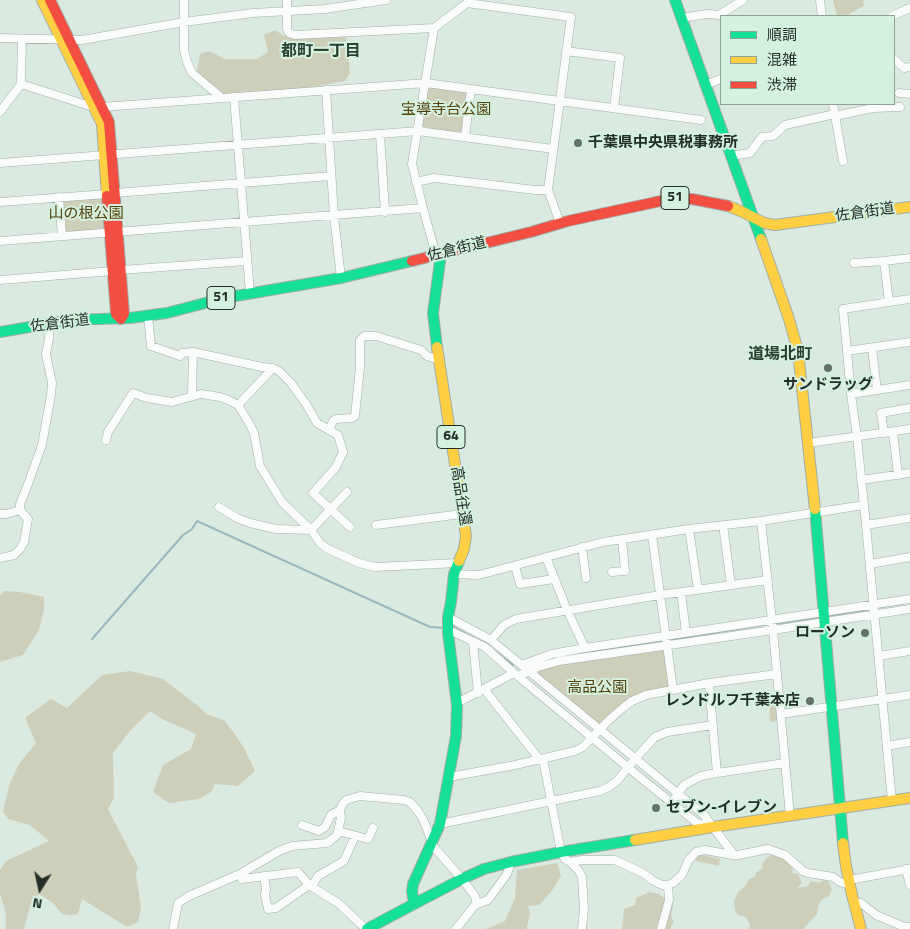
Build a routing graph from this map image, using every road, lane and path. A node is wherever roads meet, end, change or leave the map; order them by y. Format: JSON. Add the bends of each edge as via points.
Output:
{"nodes":[{"id":1,"x":42,"y":0,"type":"edge"},
{"id":2,"x":50,"y":0,"type":"edge"},
{"id":3,"x":184,"y":0,"type":"edge"},
{"id":4,"x":287,"y":0,"type":"edge"},
{"id":5,"x":386,"y":0,"type":"edge"},
{"id":6,"x":675,"y":0,"type":"edge"},
{"id":7,"x":744,"y":0,"type":"edge"},
{"id":8,"x":820,"y":0,"type":"edge"},
{"id":9,"x":469,"y":2,"type":"edge"},
{"id":10,"x":325,"y":4,"type":"edge"},
{"id":11,"x":910,"y":8,"type":"edge"},
{"id":12,"x":287,"y":11,"type":"junction"},
{"id":13,"x":822,"y":15,"type":"edge"},
{"id":14,"x":894,"y":15,"type":"edge"},
{"id":15,"x":681,"y":18,"type":"junction"},
{"id":16,"x":184,"y":22,"type":"junction"},
{"id":17,"x":434,"y":28,"type":"junction"},
{"id":18,"x":0,"y":38,"type":"edge"},
{"id":19,"x":22,"y":39,"type":"junction"},
{"id":20,"x":65,"y":40,"type":"junction"},
{"id":21,"x":566,"y":51,"type":"junction"},
{"id":22,"x":896,"y":60,"type":"dead end"},
{"id":23,"x":910,"y":67,"type":"edge"},
{"id":24,"x":720,"y":79,"type":"edge"},
{"id":25,"x":426,"y":83,"type":"junction"},
{"id":26,"x":21,"y":84,"type":"junction"},
{"id":27,"x":705,"y":85,"type":"junction"},
{"id":28,"x":471,"y":89,"type":"junction"},
{"id":29,"x":326,"y":90,"type":"junction"},
{"id":30,"x":899,"y":93,"type":"dead end"},
{"id":31,"x":910,"y":94,"type":"edge"},
{"id":32,"x":234,"y":97,"type":"junction"},
{"id":33,"x":222,"y":98,"type":"junction"},
{"id":34,"x":560,"y":101,"type":"junction"},
{"id":35,"x":833,"y":105,"type":"edge"},
{"id":36,"x":98,"y":107,"type":"junction"},
{"id":37,"x":900,"y":107,"type":"dead end"},
{"id":38,"x":614,"y":108,"type":"junction"},
{"id":39,"x":0,"y":112,"type":"edge"},
{"id":40,"x":835,"y":115,"type":"junction"},
{"id":41,"x":701,"y":120,"type":"dead end"},
{"id":42,"x":418,"y":131,"type":"junction"},
{"id":43,"x":380,"y":134,"type":"junction"},
{"id":44,"x":465,"y":137,"type":"junction"},
{"id":45,"x":330,"y":138,"type":"junction"},
{"id":46,"x":238,"y":144,"type":"junction"},
{"id":47,"x":553,"y":149,"type":"junction"},
{"id":48,"x":108,"y":155,"type":"junction"},
{"id":49,"x":730,"y":156,"type":"junction"},
{"id":50,"x":843,"y":161,"type":"dead end"},
{"id":51,"x":0,"y":163,"type":"edge"},
{"id":52,"x":331,"y":176,"type":"junction"},
{"id":53,"x":416,"y":182,"type":"junction"},
{"id":54,"x":241,"y":183,"type":"junction"},
{"id":55,"x":548,"y":190,"type":"junction"},
{"id":56,"x":111,"y":193,"type":"junction"},
{"id":57,"x":59,"y":198,"type":"junction"},
{"id":58,"x":0,"y":202,"type":"edge"},
{"id":59,"x":910,"y":207,"type":"edge"},
{"id":60,"x":423,"y":208,"type":"junction"},
{"id":61,"x":385,"y":212,"type":"junction"},
{"id":62,"x":334,"y":216,"type":"junction"},
{"id":63,"x":754,"y":218,"type":"junction"},
{"id":64,"x":244,"y":222,"type":"junction"},
{"id":65,"x":560,"y":223,"type":"junction"},
{"id":66,"x":114,"y":232,"type":"junction"},
{"id":67,"x":62,"y":236,"type":"junction"},
{"id":68,"x":0,"y":241,"type":"edge"},
{"id":69,"x":437,"y":253,"type":"junction"},
{"id":70,"x":910,"y":258,"type":"edge"},
{"id":71,"x":247,"y":261,"type":"junction"},
{"id":72,"x":884,"y":261,"type":"junction"},
{"id":73,"x":854,"y":263,"type":"dead end"},
{"id":74,"x":117,"y":271,"type":"junction"},
{"id":75,"x":340,"y":278,"type":"junction"},
{"id":76,"x":0,"y":280,"type":"edge"},
{"id":77,"x":250,"y":293,"type":"junction"},
{"id":78,"x":910,"y":298,"type":"edge"},
{"id":79,"x":889,"y":302,"type":"junction"},
{"id":80,"x":148,"y":316,"type":"junction"},
{"id":81,"x":121,"y":319,"type":"junction"},
{"id":82,"x":50,"y":324,"type":"junction"},
{"id":83,"x":0,"y":332,"type":"edge"},
{"id":84,"x":910,"y":342,"type":"edge"},
{"id":85,"x":872,"y":348,"type":"junction"},
{"id":86,"x":846,"y":351,"type":"junction"},
{"id":87,"x":193,"y":352,"type":"junction"},
{"id":88,"x":438,"y":360,"type":"junction"},
{"id":89,"x":273,"y":368,"type":"junction"},
{"id":90,"x":910,"y":385,"type":"edge"},
{"id":91,"x":877,"y":390,"type":"junction"},
{"id":92,"x":851,"y":394,"type":"junction"},
{"id":93,"x":192,"y":396,"type":"junction"},
{"id":94,"x":238,"y":405,"type":"junction"},
{"id":95,"x":910,"y":408,"type":"edge"},
{"id":96,"x":910,"y":429,"type":"edge"},
{"id":97,"x":329,"y":430,"type":"junction"},
{"id":98,"x":893,"y":432,"type":"junction"},
{"id":99,"x":884,"y":433,"type":"junction"},
{"id":100,"x":857,"y":437,"type":"junction"},
{"id":101,"x":106,"y":440,"type":"dead end"},
{"id":102,"x":808,"y":443,"type":"junction"},
{"id":103,"x":910,"y":473,"type":"edge"},
{"id":104,"x":898,"y":475,"type":"junction"},
{"id":105,"x":861,"y":480,"type":"junction"},
{"id":106,"x":348,"y":492,"type":"dead end"},
{"id":107,"x":864,"y":505,"type":"junction"},
{"id":108,"x":219,"y":507,"type":"dead end"},
{"id":109,"x":20,"y":510,"type":"junction"},
{"id":110,"x":331,"y":510,"type":"junction"},
{"id":111,"x":815,"y":513,"type":"junction"},
{"id":112,"x":0,"y":514,"type":"edge"},
{"id":113,"x":462,"y":514,"type":"junction"},
{"id":114,"x":910,"y":518,"type":"edge"},
{"id":115,"x":761,"y":521,"type":"junction"},
{"id":116,"x":376,"y":525,"type":"dead end"},
{"id":117,"x":724,"y":525,"type":"junction"},
{"id":118,"x":866,"y":525,"type":"junction"},
{"id":119,"x":350,"y":527,"type":"dead end"},
{"id":120,"x":689,"y":529,"type":"junction"},
{"id":121,"x":311,"y":530,"type":"junction"},
{"id":122,"x":652,"y":535,"type":"junction"},
{"id":123,"x":622,"y":539,"type":"junction"},
{"id":124,"x":582,"y":548,"type":"junction"},
{"id":125,"x":910,"y":557,"type":"edge"},
{"id":126,"x":0,"y":558,"type":"edge"},
{"id":127,"x":546,"y":558,"type":"junction"},
{"id":128,"x":458,"y":563,"type":"junction"},
{"id":129,"x":870,"y":564,"type":"junction"},
{"id":130,"x":515,"y":566,"type":"junction"},
{"id":131,"x":612,"y":572,"type":"dead end"},
{"id":132,"x":454,"y":574,"type":"junction"},
{"id":133,"x":586,"y":578,"type":"dead end"},
{"id":134,"x":554,"y":579,"type":"junction"},
{"id":135,"x":768,"y":580,"type":"junction"},
{"id":136,"x":731,"y":585,"type":"junction"},
{"id":137,"x":698,"y":590,"type":"junction"},
{"id":138,"x":681,"y":592,"type":"junction"},
{"id":139,"x":660,"y":595,"type":"junction"},
{"id":140,"x":910,"y":599,"type":"edge"},
{"id":141,"x":873,"y":604,"type":"junction"},
{"id":142,"x":910,"y":609,"type":"edge"},
{"id":143,"x":567,"y":610,"type":"junction"},
{"id":144,"x":874,"y":615,"type":"junction"},
{"id":145,"x":448,"y":617,"type":"junction"},
{"id":146,"x":823,"y":617,"type":"junction"},
{"id":147,"x":772,"y":621,"type":"junction"},
{"id":148,"x":773,"y":630,"type":"junction"},
{"id":149,"x":448,"y":633,"type":"junction"},
{"id":150,"x":686,"y":633,"type":"junction"},
{"id":151,"x":490,"y":640,"type":"junction"},
{"id":152,"x":667,"y":641,"type":"junction"},
{"id":153,"x":474,"y":642,"type":"junction"},
{"id":154,"x":584,"y":648,"type":"junction"},
{"id":155,"x":910,"y":651,"type":"edge"},
{"id":156,"x":879,"y":656,"type":"junction"},
{"id":157,"x":521,"y":665,"type":"junction"},
{"id":158,"x":528,"y":672,"type":"junction"},
{"id":159,"x":777,"y":674,"type":"junction"},
{"id":160,"x":516,"y":675,"type":"junction"},
{"id":161,"x":709,"y":684,"type":"junction"},
{"id":162,"x":673,"y":689,"type":"junction"},
{"id":163,"x":481,"y":691,"type":"junction"},
{"id":164,"x":910,"y":695,"type":"edge"},
{"id":165,"x":882,"y":699,"type":"junction"},
{"id":166,"x":457,"y":704,"type":"junction"},
{"id":167,"x":830,"y":707,"type":"junction"},
{"id":168,"x":781,"y":714,"type":"junction"},
{"id":169,"x":713,"y":725,"type":"junction"},
{"id":170,"x":599,"y":730,"type":"junction"},
{"id":171,"x":592,"y":738,"type":"junction"},
{"id":172,"x":910,"y":742,"type":"edge"},
{"id":173,"x":887,"y":746,"type":"junction"},
{"id":174,"x":542,"y":759,"type":"junction"},
{"id":175,"x":635,"y":759,"type":"junction"},
{"id":176,"x":786,"y":763,"type":"junction"},
{"id":177,"x":628,"y":768,"type":"junction"},
{"id":178,"x":717,"y":773,"type":"junction"},
{"id":179,"x":449,"y":777,"type":"junction"},
{"id":180,"x":677,"y":794,"type":"junction"},
{"id":181,"x":910,"y":798,"type":"edge"},
{"id":182,"x":551,"y":801,"type":"junction"},
{"id":183,"x":892,"y":801,"type":"junction"},
{"id":184,"x":672,"y":803,"type":"junction"},
{"id":185,"x":839,"y":808,"type":"junction"},
{"id":186,"x":340,"y":810,"type":"junction"},
{"id":187,"x":790,"y":816,"type":"junction"},
{"id":188,"x":440,"y":824,"type":"junction"},
{"id":189,"x":302,"y":825,"type":"dead end"},
{"id":190,"x":713,"y":827,"type":"junction"},
{"id":191,"x":373,"y":828,"type":"dead end"},
{"id":192,"x":338,"y":831,"type":"junction"},
{"id":193,"x":355,"y":836,"type":"junction"},
{"id":194,"x":432,"y":843,"type":"junction"},
{"id":195,"x":561,"y":852,"type":"junction"},
{"id":196,"x":734,"y":855,"type":"junction"},
{"id":197,"x":511,"y":862,"type":"junction"},
{"id":198,"x":570,"y":862,"type":"junction"},
{"id":199,"x":908,"y":869,"type":"edge"},
{"id":200,"x":241,"y":876,"type":"junction"},
{"id":201,"x":264,"y":876,"type":"junction"},
{"id":202,"x":462,"y":879,"type":"junction"},
{"id":203,"x":849,"y":882,"type":"junction"},
{"id":204,"x":668,"y":885,"type":"junction"},
{"id":205,"x":910,"y":885,"type":"edge"},
{"id":206,"x":311,"y":886,"type":"junction"},
{"id":207,"x":245,"y":887,"type":"dead end"},
{"id":208,"x":854,"y":902,"type":"junction"},
{"id":209,"x":414,"y":904,"type":"junction"},
{"id":210,"x":478,"y":904,"type":"junction"},
{"id":211,"x":910,"y":927,"type":"edge"},
{"id":212,"x":173,"y":929,"type":"edge"},
{"id":213,"x":366,"y":929,"type":"edge"},
{"id":214,"x":456,"y":929,"type":"edge"},
{"id":215,"x":582,"y":929,"type":"edge"},
{"id":216,"x":661,"y":929,"type":"edge"},
{"id":217,"x":861,"y":929,"type":"edge"}],
"edges":[{"from":1,"to":20,"type":"main road"},
{"from":2,"to":20,"type":"main road"},
{"from":3,"to":16,"type":"street"},
{"from":4,"to":12,"type":"street"},
{"from":5,"to":10,"type":"street"},
{"from":6,"to":15,"type":"main road"},
{"from":7,"to":15,"type":"street","via":[[719,15]]},
{"from":8,"to":13,"type":"street"},
{"from":9,"to":17,"type":"street"},
{"from":9,"to":21,"type":"street","via":[[571,17]]},
{"from":10,"to":12,"type":"street"},
{"from":11,"to":14,"type":"street"},
{"from":12,"to":16,"type":"street"},
{"from":12,"to":17,"type":"street","via":[[287,29],[289,34],[295,35]]},
{"from":15,"to":27,"type":"main road"},
{"from":16,"to":20,"type":"street","via":[[82,40]]},
{"from":16,"to":33,"type":"street","via":[[184,50],[192,73]]},
{"from":17,"to":25,"type":"street"},
{"from":18,"to":19,"type":"street"},
{"from":19,"to":20,"type":"street"},
{"from":19,"to":26,"type":"street"},
{"from":20,"to":36,"type":"main road"},
{"from":21,"to":34,"type":"street"},
{"from":21,"to":38,"type":"street","via":[[620,58]]},
{"from":22,"to":23,"type":"street","via":[[904,68]]},
{"from":24,"to":27,"type":"street"},
{"from":25,"to":28,"type":"street"},
{"from":25,"to":29,"type":"street"},
{"from":25,"to":42,"type":"street"},
{"from":26,"to":36,"type":"street"},
{"from":26,"to":39,"type":"street"},
{"from":27,"to":49,"type":"main road"},
{"from":28,"to":34,"type":"street"},
{"from":28,"to":44,"type":"street"},
{"from":29,"to":32,"type":"street"},
{"from":29,"to":45,"type":"street"},
{"from":30,"to":31,"type":"street"},
{"from":32,"to":33,"type":"street"},
{"from":32,"to":46,"type":"street"},
{"from":33,"to":36,"type":"street"},
{"from":34,"to":38,"type":"street"},
{"from":34,"to":47,"type":"street"},
{"from":35,"to":40,"type":"street"},
{"from":36,"to":48,"type":"main road","via":[[110,122]]},
{"from":37,"to":40,"type":"street"},
{"from":38,"to":41,"type":"street"},
{"from":40,"to":49,"type":"street","via":[[785,125],[773,136],[762,137],[750,153]]},
{"from":40,"to":50,"type":"street"},
{"from":42,"to":43,"type":"street"},
{"from":42,"to":44,"type":"street"},
{"from":42,"to":53,"type":"street","via":[[412,164]]},
{"from":43,"to":45,"type":"street"},
{"from":43,"to":61,"type":"street"},
{"from":44,"to":47,"type":"street"},
{"from":45,"to":46,"type":"street"},
{"from":45,"to":52,"type":"street"},
{"from":46,"to":48,"type":"street"},
{"from":46,"to":54,"type":"street"},
{"from":47,"to":55,"type":"street"},
{"from":48,"to":51,"type":"street"},
{"from":48,"to":56,"type":"main road"},
{"from":49,"to":63,"type":"main road"},
{"from":52,"to":54,"type":"street"},
{"from":52,"to":62,"type":"street"},
{"from":53,"to":55,"type":"street","via":[[434,178]]},
{"from":53,"to":60,"type":"street"},
{"from":54,"to":56,"type":"street"},
{"from":54,"to":64,"type":"street"},
{"from":55,"to":65,"type":"street"},
{"from":56,"to":57,"type":"street"},
{"from":56,"to":66,"type":"main road"},
{"from":57,"to":58,"type":"street"},
{"from":57,"to":67,"type":"street"},
{"from":59,"to":63,"type":"main road","name":"佐倉街道","number":"51","via":[[782,225]]},
{"from":60,"to":61,"type":"street"},
{"from":60,"to":69,"type":"street"},
{"from":61,"to":62,"type":"street"},
{"from":62,"to":64,"type":"street"},
{"from":62,"to":75,"type":"street"},
{"from":63,"to":65,"type":"main road","name":"佐倉街道","number":"51","via":[[718,204],[676,198]]},
{"from":63,"to":102,"type":"main road","via":[[798,351]]},
{"from":64,"to":66,"type":"street"},
{"from":64,"to":71,"type":"street"},
{"from":65,"to":69,"type":"main road","name":"佐倉街道","number":"51"},
{"from":66,"to":67,"type":"street"},
{"from":66,"to":74,"type":"main road"},
{"from":67,"to":68,"type":"street"},
{"from":69,"to":75,"type":"main road","name":"佐倉街道","number":"51"},
{"from":69,"to":88,"type":"main road","name":"高品往還","number":"64","via":[[441,260],[433,307]]},
{"from":70,"to":72,"type":"street"},
{"from":71,"to":74,"type":"street"},
{"from":71,"to":77,"type":"street"},
{"from":72,"to":73,"type":"street"},
{"from":72,"to":79,"type":"street"},
{"from":74,"to":76,"type":"street"},
{"from":74,"to":81,"type":"main road","via":[[124,314]]},
{"from":75,"to":77,"type":"main road","name":"佐倉街道","number":"51"},
{"from":77,"to":80,"type":"main road","name":"佐倉街道","number":"51"},
{"from":78,"to":79,"type":"street"},
{"from":79,"to":86,"type":"street","via":[[843,309]]},
{"from":80,"to":81,"type":"main road","name":"佐倉街道","number":"51"},
{"from":80,"to":87,"type":"street","via":[[151,346],[180,356]]},
{"from":81,"to":82,"type":"main road","name":"佐倉街道","number":"51","via":[[70,320]]},
{"from":82,"to":83,"type":"main road","name":"佐倉街道","number":"51"},
{"from":82,"to":109,"type":"street","via":[[46,354],[51,395],[42,445]]},
{"from":84,"to":85,"type":"street"},
{"from":85,"to":86,"type":"street"},
{"from":85,"to":91,"type":"street"},
{"from":86,"to":92,"type":"street"},
{"from":87,"to":89,"type":"street"},
{"from":87,"to":93,"type":"street"},
{"from":88,"to":97,"type":"street","via":[[421,350],[385,338],[364,336],[360,340],[355,416],[336,419]]},
{"from":88,"to":113,"type":"main road","name":"高品往還","number":"64"},
{"from":89,"to":94,"type":"street"},
{"from":89,"to":97,"type":"street","via":[[291,383],[317,423]]},
{"from":90,"to":91,"type":"street"},
{"from":91,"to":92,"type":"street"},
{"from":92,"to":100,"type":"street"},
{"from":93,"to":94,"type":"street","via":[[220,396]]},
{"from":93,"to":101,"type":"street","via":[[172,402],[133,393]]},
{"from":94,"to":121,"type":"street","via":[[254,433],[260,466],[282,502]]},
{"from":95,"to":99,"type":"street","via":[[881,413]]},
{"from":96,"to":98,"type":"street"},
{"from":97,"to":110,"type":"street","via":[[338,435],[343,452],[336,467],[313,493]]},
{"from":98,"to":99,"type":"street"},
{"from":98,"to":104,"type":"street"},
{"from":99,"to":100,"type":"street"},
{"from":100,"to":102,"type":"street"},
{"from":100,"to":105,"type":"street"},
{"from":102,"to":111,"type":"main road"},
{"from":103,"to":104,"type":"street"},
{"from":104,"to":105,"type":"street"},
{"from":105,"to":107,"type":"street"},
{"from":106,"to":110,"type":"street"},
{"from":107,"to":111,"type":"street"},
{"from":107,"to":118,"type":"street"},
{"from":108,"to":121,"type":"street","via":[[250,523],[276,529]]},
{"from":109,"to":112,"type":"street"},
{"from":109,"to":126,"type":"street","via":[[28,519],[24,542],[14,555]]},
{"from":110,"to":119,"type":"street"},
{"from":110,"to":121,"type":"street"},
{"from":111,"to":115,"type":"street"},
{"from":111,"to":146,"type":"main road"},
{"from":113,"to":116,"type":"street"},
{"from":113,"to":128,"type":"main road","name":"高品往還","number":"64","via":[[466,536]]},
{"from":114,"to":118,"type":"street"},
{"from":115,"to":117,"type":"street"},
{"from":115,"to":135,"type":"street"},
{"from":117,"to":120,"type":"street"},
{"from":117,"to":136,"type":"street"},
{"from":118,"to":129,"type":"street"},
{"from":120,"to":122,"type":"street"},
{"from":120,"to":137,"type":"street"},
{"from":121,"to":128,"type":"street","via":[[332,552],[375,567]]},
{"from":122,"to":123,"type":"street"},
{"from":122,"to":139,"type":"street"},
{"from":123,"to":124,"type":"street"},
{"from":123,"to":131,"type":"street","via":[[625,571]]},
{"from":124,"to":127,"type":"street"},
{"from":124,"to":133,"type":"street"},
{"from":125,"to":129,"type":"street"},
{"from":127,"to":130,"type":"street"},
{"from":127,"to":134,"type":"street"},
{"from":128,"to":132,"type":"main road","name":"高品往還","number":"64"},
{"from":129,"to":141,"type":"street"},
{"from":130,"to":132,"type":"street","via":[[479,575]]},
{"from":130,"to":134,"type":"street","via":[[520,584]]},
{"from":132,"to":145,"type":"main road","name":"高品往還","number":"64"},
{"from":134,"to":143,"type":"street"},
{"from":135,"to":136,"type":"street"},
{"from":135,"to":147,"type":"street"},
{"from":136,"to":137,"type":"street"},
{"from":137,"to":138,"type":"street"},
{"from":138,"to":139,"type":"street"},
{"from":138,"to":150,"type":"street"},
{"from":139,"to":143,"type":"street"},
{"from":139,"to":152,"type":"street"},
{"from":140,"to":141,"type":"street"},
{"from":141,"to":144,"type":"street"},
{"from":141,"to":146,"type":"street"},
{"from":142,"to":144,"type":"street"},
{"from":143,"to":151,"type":"street","via":[[516,618]]},
{"from":143,"to":154,"type":"street"},
{"from":144,"to":146,"type":"street"},
{"from":144,"to":156,"type":"street"},
{"from":145,"to":149,"type":"main road","number":"64"},
{"from":145,"to":151,"type":"street"},
{"from":146,"to":147,"type":"street"},
{"from":146,"to":148,"type":"street"},
{"from":146,"to":167,"type":"main road"},
{"from":147,"to":148,"type":"street"},
{"from":147,"to":150,"type":"street"},
{"from":148,"to":152,"type":"street"},
{"from":148,"to":159,"type":"street"},
{"from":149,"to":153,"type":"street","via":[[453,632]]},
{"from":149,"to":166,"type":"main road","number":"64"},
{"from":150,"to":152,"type":"street"},
{"from":151,"to":157,"type":"street"},
{"from":152,"to":154,"type":"street"},
{"from":152,"to":158,"type":"street","via":[[560,661]]},
{"from":152,"to":162,"type":"street"},
{"from":153,"to":160,"type":"street","via":[[485,647]]},
{"from":153,"to":163,"type":"street"},
{"from":154,"to":157,"type":"street","via":[[552,654]]},
{"from":155,"to":156,"type":"street"},
{"from":156,"to":165,"type":"street"},
{"from":157,"to":158,"type":"street"},
{"from":158,"to":160,"type":"street"},
{"from":158,"to":170,"type":"street"},
{"from":159,"to":161,"type":"street"},
{"from":159,"to":168,"type":"street"},
{"from":160,"to":163,"type":"street"},
{"from":160,"to":171,"type":"street"},
{"from":161,"to":162,"type":"street"},
{"from":161,"to":169,"type":"street"},
{"from":162,"to":170,"type":"street","via":[[632,701]]},
{"from":163,"to":166,"type":"street"},
{"from":163,"to":174,"type":"street"},
{"from":164,"to":165,"type":"street"},
{"from":165,"to":167,"type":"street"},
{"from":165,"to":173,"type":"street"},
{"from":166,"to":179,"type":"main road","number":"64"},
{"from":167,"to":168,"type":"street"},
{"from":167,"to":185,"type":"main road"},
{"from":168,"to":176,"type":"street"},
{"from":169,"to":175,"type":"street","via":[[667,732],[654,738]]},
{"from":169,"to":178,"type":"street"},
{"from":170,"to":171,"type":"street"},
{"from":170,"to":175,"type":"street"},
{"from":171,"to":174,"type":"street","via":[[575,752]]},
{"from":171,"to":177,"type":"street"},
{"from":172,"to":173,"type":"street"},
{"from":173,"to":183,"type":"street"},
{"from":174,"to":179,"type":"street"},
{"from":174,"to":182,"type":"street"},
{"from":175,"to":177,"type":"street"},
{"from":175,"to":180,"type":"street"},
{"from":176,"to":178,"type":"street"},
{"from":176,"to":187,"type":"street"},
{"from":177,"to":182,"type":"street","via":[[617,781],[600,791]]},
{"from":177,"to":184,"type":"street"},
{"from":178,"to":180,"type":"street","via":[[701,776],[684,785]]},
{"from":179,"to":188,"type":"main road","number":"64"},
{"from":180,"to":184,"type":"street"},
{"from":180,"to":190,"type":"street","via":[[704,815]]},
{"from":181,"to":183,"type":"main road"},
{"from":182,"to":188,"type":"street"},
{"from":182,"to":195,"type":"street"},
{"from":183,"to":185,"type":"main road"},
{"from":184,"to":190,"type":"street","via":[[697,823]]},
{"from":185,"to":187,"type":"main road"},
{"from":185,"to":203,"type":"main road"},
{"from":186,"to":189,"type":"street","via":[[331,815],[319,831]]},
{"from":186,"to":192,"type":"street","via":[[342,818]]},
{"from":186,"to":194,"type":"street","via":[[346,800],[360,796],[410,802],[423,819]]},
{"from":187,"to":190,"type":"main road"},
{"from":188,"to":194,"type":"main road","number":"64"},
{"from":190,"to":195,"type":"main road"},
{"from":190,"to":196,"type":"street"},
{"from":191,"to":193,"type":"street","via":[[368,840]]},
{"from":192,"to":193,"type":"street"},
{"from":192,"to":200,"type":"street","via":[[327,843],[292,846],[279,851]]},
{"from":193,"to":206,"type":"street","via":[[344,861],[318,876]]},
{"from":194,"to":202,"type":"street"},
{"from":194,"to":209,"type":"main road","number":"64","via":[[413,884]]},
{"from":195,"to":197,"type":"main road"},
{"from":195,"to":198,"type":"street"},
{"from":196,"to":203,"type":"street","via":[[773,850],[785,855],[803,871]]},
{"from":196,"to":204,"type":"street","via":[[705,850],[696,852],[678,880]]},
{"from":197,"to":202,"type":"main road"},
{"from":197,"to":210,"type":"street","via":[[507,874],[488,900]]},
{"from":198,"to":204,"type":"street","via":[[615,860],[657,883]]},
{"from":198,"to":215,"type":"street","via":[[582,877]]},
{"from":199,"to":203,"type":"street"},
{"from":199,"to":205,"type":"street"},
{"from":200,"to":201,"type":"street"},
{"from":200,"to":207,"type":"street"},
{"from":200,"to":212,"type":"street","via":[[178,903]]},
{"from":201,"to":206,"type":"street","via":[[298,872]]},
{"from":201,"to":206,"type":"street","via":[[268,909],[276,908]]},
{"from":202,"to":209,"type":"main road"},
{"from":202,"to":210,"type":"street"},
{"from":203,"to":208,"type":"main road"},
{"from":204,"to":216,"type":"street","via":[[669,900]]},
{"from":206,"to":213,"type":"street"},
{"from":208,"to":211,"type":"street","via":[[861,903],[876,915]]},
{"from":208,"to":217,"type":"main road"},
{"from":209,"to":213,"type":"main road"},
{"from":210,"to":214,"type":"street"}]}
